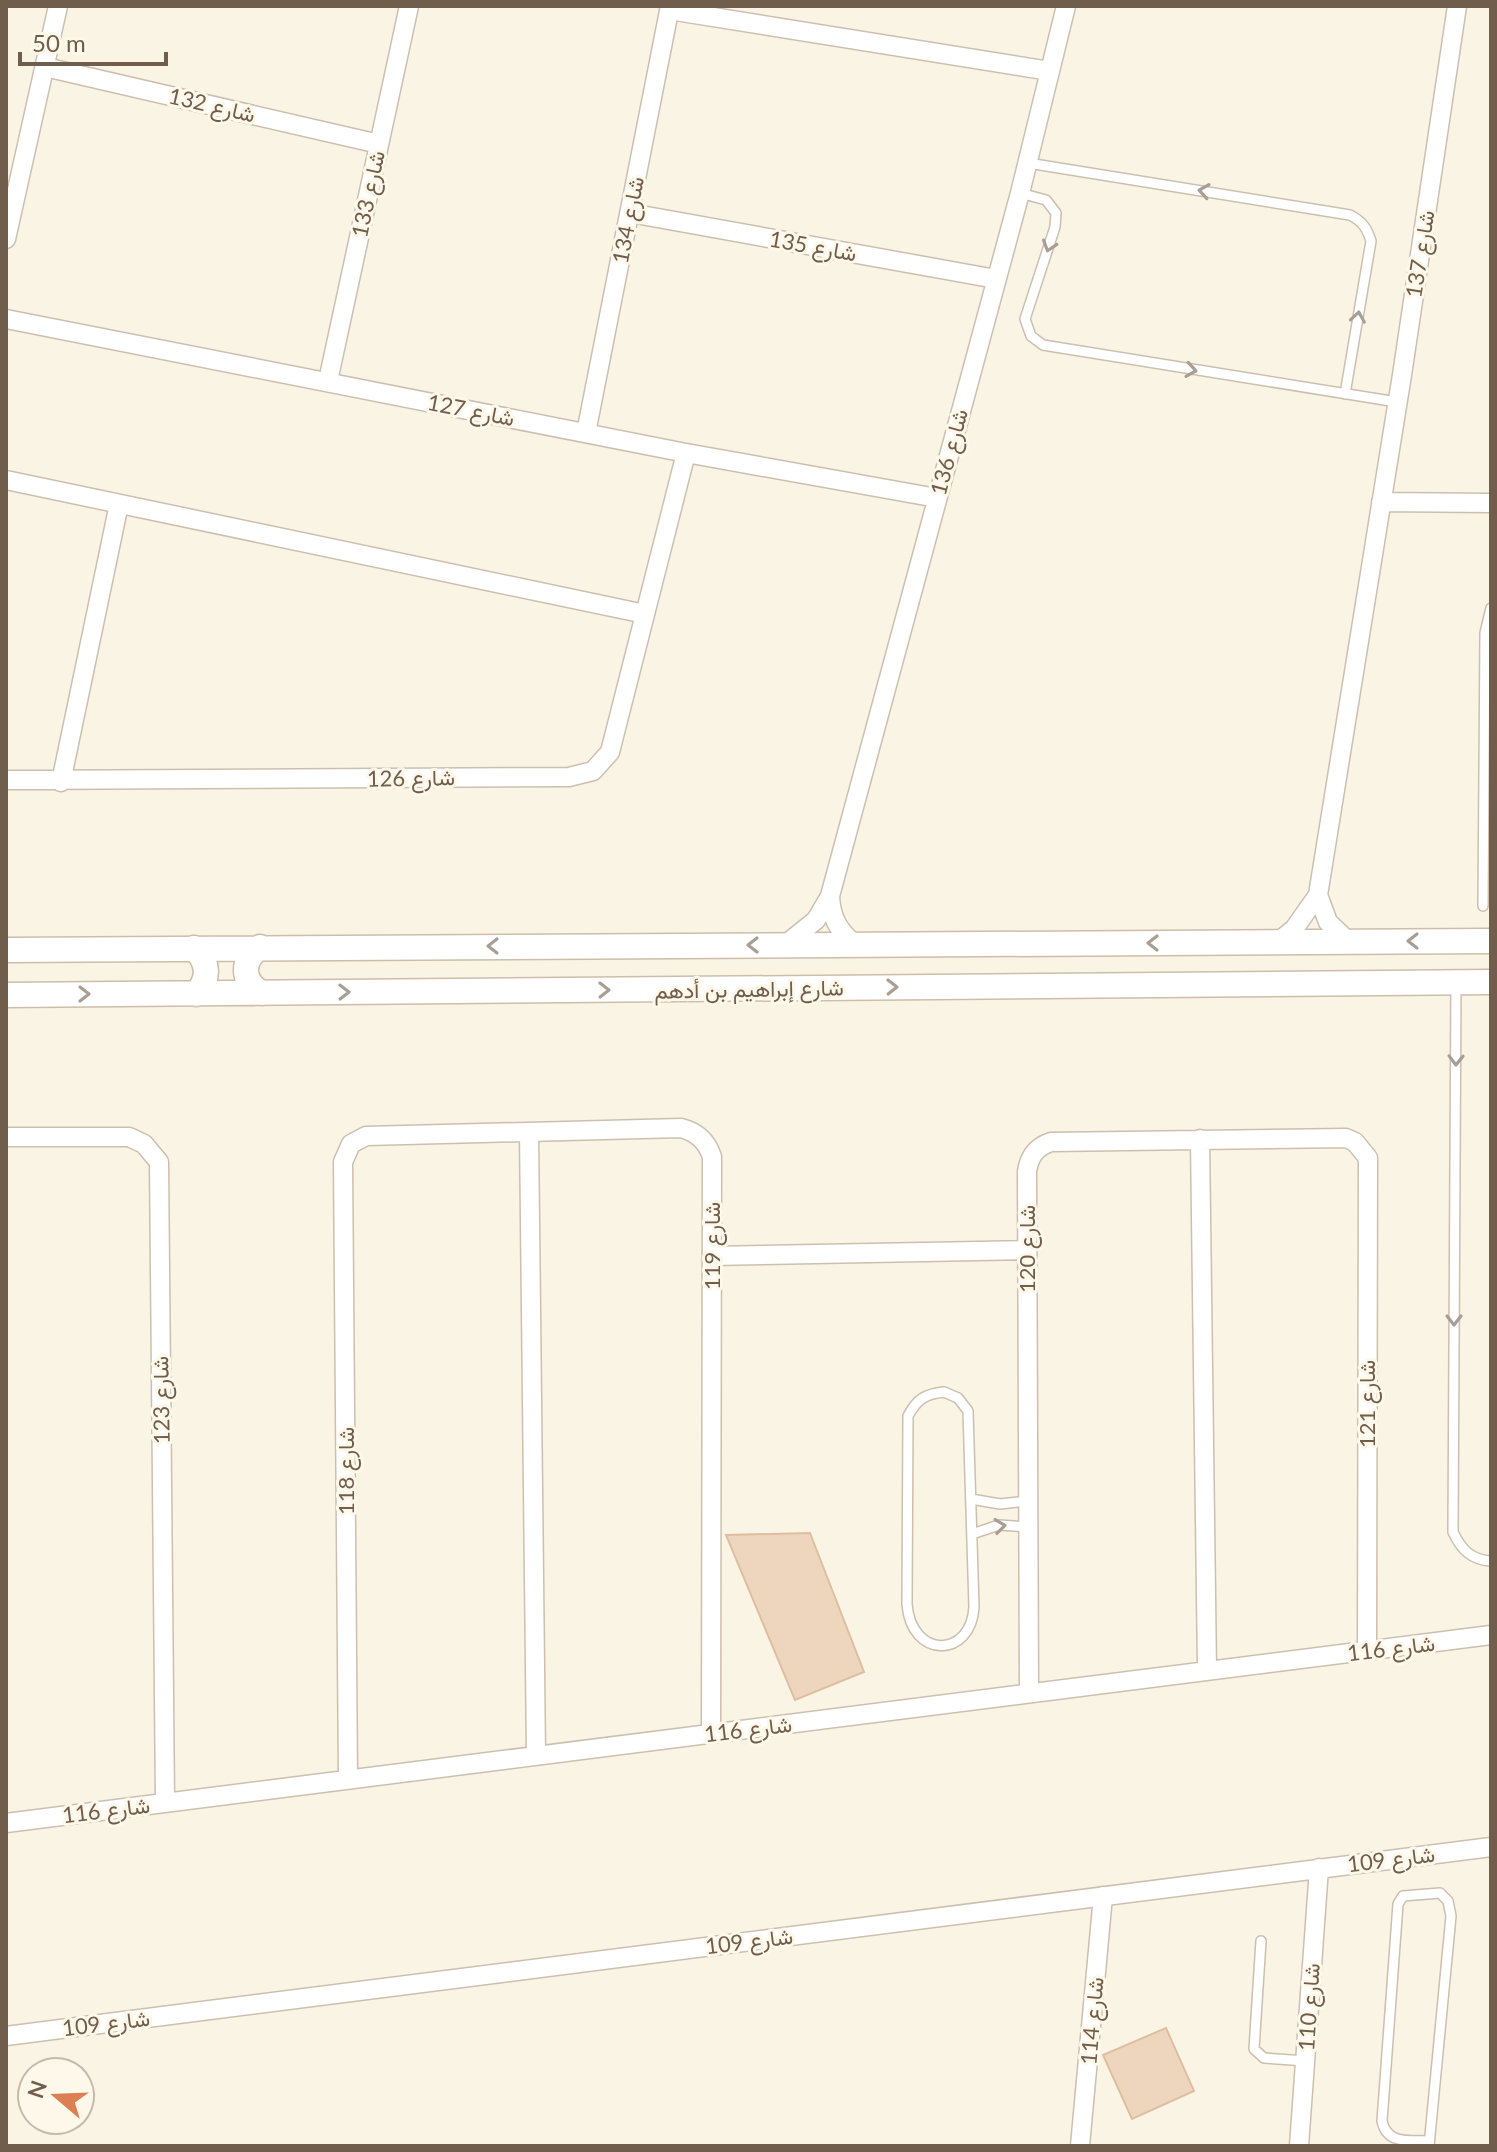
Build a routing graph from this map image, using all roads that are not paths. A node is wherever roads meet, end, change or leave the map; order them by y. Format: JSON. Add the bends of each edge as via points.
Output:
{"nodes":[{"id":1,"x":58,"y":6,"type":"edge"},
{"id":2,"x":409,"y":6,"type":"edge"},
{"id":3,"x":1066,"y":6,"type":"edge"},
{"id":4,"x":1457,"y":6,"type":"edge"},
{"id":5,"x":669,"y":8,"type":"edge"},
{"id":6,"x":45,"y":67,"type":"junction"},
{"id":7,"x":1050,"y":71,"type":"junction"},
{"id":8,"x":379,"y":144,"type":"junction"},
{"id":9,"x":1027,"y":163,"type":"junction"},
{"id":10,"x":1020,"y":193,"type":"junction"},
{"id":11,"x":630,"y":213,"type":"junction"},
{"id":12,"x":6,"y":239,"type":"edge"},
{"id":13,"x":996,"y":279,"type":"junction"},
{"id":14,"x":6,"y":319,"type":"edge"},
{"id":15,"x":328,"y":381,"type":"junction"},
{"id":16,"x":1345,"y":394,"type":"junction"},
{"id":17,"x":1397,"y":402,"type":"junction"},
{"id":18,"x":586,"y":433,"type":"junction"},
{"id":19,"x":686,"y":453,"type":"junction"},
{"id":20,"x":6,"y":480,"type":"edge"},
{"id":21,"x":937,"y":498,"type":"junction"},
{"id":22,"x":1381,"y":502,"type":"junction"},
{"id":23,"x":1491,"y":503,"type":"edge"},
{"id":24,"x":119,"y":504,"type":"junction"},
{"id":25,"x":1491,"y":608,"type":"edge"},
{"id":26,"x":645,"y":614,"type":"junction"},
{"id":27,"x":6,"y":780,"type":"edge"},
{"id":28,"x":61,"y":782,"type":"junction"},
{"id":29,"x":1318,"y":895,"type":"junction"},
{"id":30,"x":830,"y":896,"type":"junction"},
{"id":31,"x":1483,"y":906,"type":"dead end"},
{"id":32,"x":1491,"y":941,"type":"edge"},
{"id":33,"x":1278,"y":942,"type":"junction"},
{"id":34,"x":1349,"y":942,"type":"junction"},
{"id":35,"x":855,"y":944,"type":"junction"},
{"id":36,"x":785,"y":945,"type":"junction"},
{"id":37,"x":260,"y":947,"type":"junction"},
{"id":38,"x":194,"y":948,"type":"junction"},
{"id":39,"x":6,"y":950,"type":"edge"},
{"id":40,"x":1456,"y":982,"type":"junction"},
{"id":41,"x":1491,"y":982,"type":"edge"},
{"id":42,"x":262,"y":993,"type":"junction"},
{"id":43,"x":196,"y":994,"type":"junction"},
{"id":44,"x":6,"y":995,"type":"edge"},
{"id":45,"x":529,"y":1132,"type":"junction"},
{"id":46,"x":6,"y":1137,"type":"edge"},
{"id":47,"x":1200,"y":1139,"type":"junction"},
{"id":48,"x":1368,"y":1158,"type":"joint"},
{"id":49,"x":343,"y":1162,"type":"joint"},
{"id":50,"x":1027,"y":1250,"type":"junction"},
{"id":51,"x":712,"y":1256,"type":"junction"},
{"id":52,"x":971,"y":1499,"type":"junction"},
{"id":53,"x":1028,"y":1501,"type":"junction"},
{"id":54,"x":1028,"y":1527,"type":"junction"},
{"id":55,"x":972,"y":1534,"type":"junction"},
{"id":56,"x":1491,"y":1561,"type":"edge"},
{"id":57,"x":1491,"y":1635,"type":"edge"},
{"id":58,"x":1367,"y":1651,"type":"junction"},
{"id":59,"x":1207,"y":1671,"type":"junction"},
{"id":60,"x":1029,"y":1693,"type":"junction"},
{"id":61,"x":711,"y":1733,"type":"junction"},
{"id":62,"x":536,"y":1756,"type":"junction"},
{"id":63,"x":348,"y":1779,"type":"junction"},
{"id":64,"x":165,"y":1802,"type":"junction"},
{"id":65,"x":6,"y":1823,"type":"edge"},
{"id":66,"x":1491,"y":1847,"type":"edge"},
{"id":67,"x":1319,"y":1868,"type":"junction"},
{"id":68,"x":1103,"y":1896,"type":"junction"},
{"id":69,"x":1261,"y":1941,"type":"dead end"},
{"id":70,"x":6,"y":2036,"type":"edge"},
{"id":71,"x":1306,"y":2061,"type":"junction"},
{"id":72,"x":1429,"y":2144,"type":"edge"},
{"id":73,"x":1080,"y":2146,"type":"edge"},
{"id":74,"x":1299,"y":2146,"type":"edge"}],
"edges":[{"from":1,"to":6,"type":"street"},
{"from":2,"to":8,"type":"street","name":"شارع 133"},
{"from":3,"to":7,"type":"street","name":"شارع 136"},
{"from":4,"to":17,"type":"street","name":"شارع 137"},
{"from":5,"to":7,"type":"street"},
{"from":5,"to":11,"type":"street","name":"شارع 134"},
{"from":6,"to":8,"type":"street","name":"شارع 132"},
{"from":6,"to":12,"type":"street"},
{"from":7,"to":9,"type":"street","name":"شارع 136"},
{"from":8,"to":15,"type":"street","name":"شارع 133"},
{"from":9,"to":10,"type":"street","name":"شارع 136"},
{"from":16,"to":9,"type":"lane","one_way":true,"via":[[1371,241],[1358,219]]},
{"from":10,"to":13,"type":"street","name":"شارع 136"},
{"from":10,"to":16,"type":"lane","one_way":true,"via":[[1046,200],[1056,213],[1025,319],[1037,342]]},
{"from":11,"to":13,"type":"street","name":"شارع 135"},
{"from":11,"to":18,"type":"street","name":"شارع 134"},
{"from":13,"to":21,"type":"street","name":"شارع 136"},
{"from":14,"to":15,"type":"street","name":"شارع 127"},
{"from":15,"to":18,"type":"street","name":"شارع 127"},
{"from":16,"to":17,"type":"lane"},
{"from":17,"to":22,"type":"street","name":"شارع 137"},
{"from":18,"to":19,"type":"street","name":"شارع 127"},
{"from":19,"to":21,"type":"street","name":"شارع 127"},
{"from":19,"to":26,"type":"street","name":"شارع 126"},
{"from":20,"to":24,"type":"street"},
{"from":21,"to":30,"type":"street","name":"شارع 136"},
{"from":22,"to":23,"type":"street"},
{"from":22,"to":29,"type":"street","name":"شارع 137"},
{"from":24,"to":26,"type":"street"},
{"from":24,"to":28,"type":"street"},
{"from":25,"to":31,"type":"lane","via":[[1485,633]]},
{"from":26,"to":28,"type":"street","name":"شارع 126","via":[[610,752],[603,763],[582,775]]},
{"from":27,"to":28,"type":"street","name":"شارع 126"},
{"from":29,"to":33,"type":"street","name":"شارع 137"},
{"from":29,"to":34,"type":"street","via":[[1328,922]]},
{"from":30,"to":35,"type":"street","via":[[838,929]]},
{"from":30,"to":36,"type":"street","name":"شارع 136","via":[[816,920]]},
{"from":32,"to":34,"type":"street","name":"شارع إبراهيم بن أدهم","one_way":true},
{"from":33,"to":34,"type":"street","name":"شارع إبراهيم بن أدهم"},
{"from":33,"to":35,"type":"street","name":"شارع إبراهيم بن أدهم","one_way":true},
{"from":35,"to":36,"type":"street","name":"شارع إبراهيم بن أدهم"},
{"from":36,"to":37,"type":"street","name":"شارع إبراهيم بن أدهم","one_way":true},
{"from":37,"to":38,"type":"street","name":"شارع إبراهيم بن أدهم"},
{"from":37,"to":42,"type":"street","via":[[246,961],[245,974]]},
{"from":38,"to":39,"type":"street","name":"شارع إبراهيم بن أدهم"},
{"from":38,"to":43,"type":"street","via":[[206,968]]},
{"from":40,"to":41,"type":"street","name":"شارع إبراهيم بن أدهم"},
{"from":42,"to":40,"type":"street","name":"شارع إبراهيم بن أدهم","one_way":true},
{"from":40,"to":56,"type":"lane","one_way":true,"via":[[1453,1532],[1466,1553]]},
{"from":42,"to":43,"type":"street","name":"شارع إبراهيم بن أدهم"},
{"from":44,"to":43,"type":"street","name":"شارع إبراهيم بن أدهم","one_way":true},
{"from":45,"to":49,"type":"street","name":"شارع 119","via":[[366,1136],[351,1144]]},
{"from":45,"to":51,"type":"street","name":"شارع 119","via":[[673,1128],[695,1134],[712,1157]]},
{"from":45,"to":62,"type":"street"},
{"from":46,"to":64,"type":"street","name":"شارع 123","via":[[129,1137],[144,1144],[159,1162]]},
{"from":47,"to":48,"type":"street","name":"شارع 120","via":[[1346,1138]]},
{"from":47,"to":50,"type":"street","name":"شارع 120","via":[[1051,1142],[1037,1149],[1027,1172]]},
{"from":47,"to":59,"type":"street"},
{"from":48,"to":58,"type":"street","name":"شارع 121"},
{"from":49,"to":63,"type":"street","name":"شارع 118"},
{"from":50,"to":51,"type":"street"},
{"from":50,"to":53,"type":"street","name":"شارع 120"},
{"from":51,"to":61,"type":"street","name":"شارع 119"},
{"from":52,"to":53,"type":"lane"},
{"from":52,"to":55,"type":"lane"},
{"from":52,"to":55,"type":"lane","via":[[968,1411],[958,1398],[929,1393],[908,1416],[907,1604],[912,1629],[921,1639],[946,1645],[968,1632],[973,1620]]},
{"from":53,"to":54,"type":"street","name":"شارع 120"},
{"from":55,"to":54,"type":"lane","one_way":true,"via":[[999,1525]]},
{"from":54,"to":60,"type":"street","name":"شارع 120"},
{"from":57,"to":58,"type":"street","name":"شارع 116"},
{"from":58,"to":59,"type":"street","name":"شارع 116"},
{"from":59,"to":60,"type":"street","name":"شارع 116"},
{"from":60,"to":61,"type":"street","name":"شارع 116"},
{"from":61,"to":62,"type":"street","name":"شارع 116"},
{"from":62,"to":63,"type":"street","name":"شارع 116"},
{"from":63,"to":64,"type":"street","name":"شارع 116"},
{"from":64,"to":65,"type":"street","name":"شارع 116"},
{"from":66,"to":67,"type":"street","name":"شارع 109"},
{"from":67,"to":68,"type":"street","name":"شارع 109"},
{"from":67,"to":71,"type":"street","name":"شارع 110"},
{"from":68,"to":70,"type":"street","name":"شارع 109"},
{"from":68,"to":73,"type":"street","name":"شارع 114"},
{"from":69,"to":71,"type":"lane","via":[[1254,2049],[1264,2058]]},
{"from":71,"to":74,"type":"street","name":"شارع 110"},
{"from":72,"to":72,"type":"lane","via":[[1451,1916],[1440,1893],[1403,1896],[1398,1904],[1382,2121],[1397,2140]]}]}
